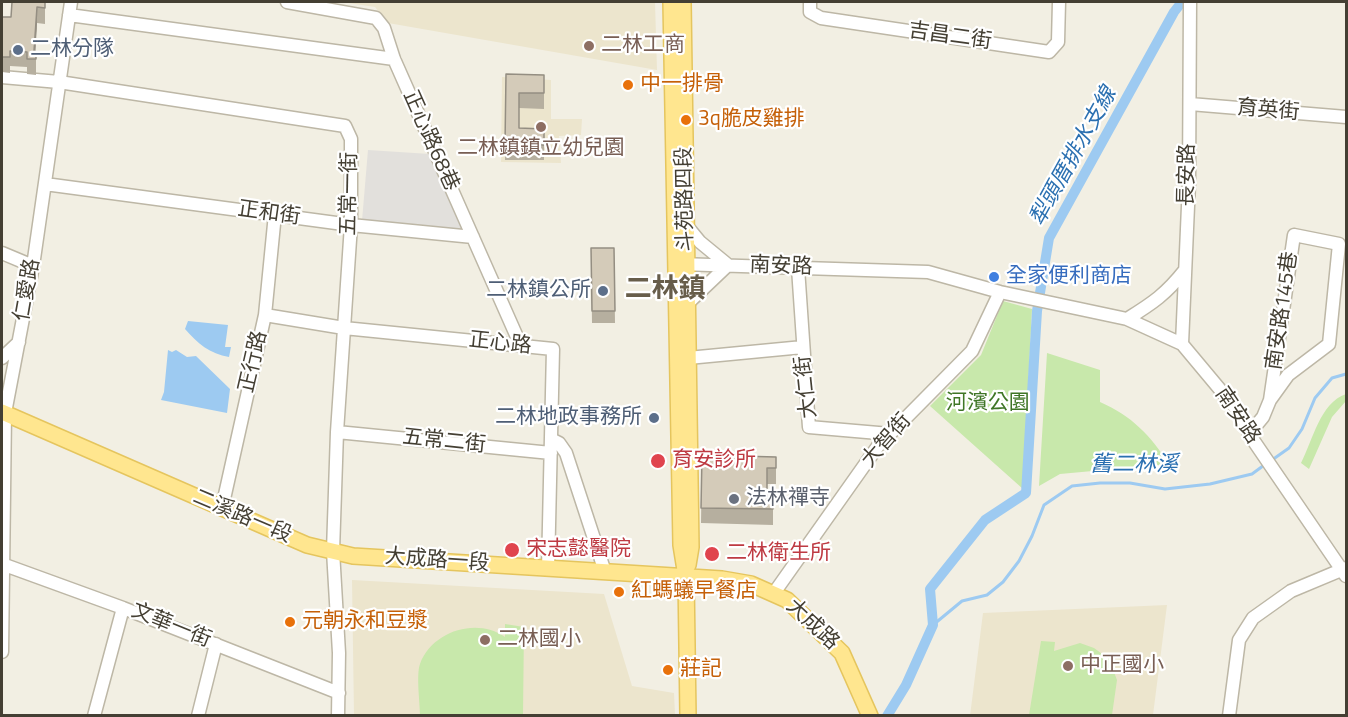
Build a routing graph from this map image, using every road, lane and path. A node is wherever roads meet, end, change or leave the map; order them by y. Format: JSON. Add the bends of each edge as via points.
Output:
{"nodes":[{"id":1,"x":71,"y":2,"type":"edge"},
{"id":2,"x":287,"y":2,"type":"edge"},
{"id":3,"x":671,"y":2,"type":"edge"},
{"id":4,"x":683,"y":2,"type":"edge"},
{"id":5,"x":810,"y":2,"type":"edge"},
{"id":6,"x":1059,"y":2,"type":"edge"},
{"id":7,"x":1190,"y":3,"type":"edge"},
{"id":8,"x":69,"y":15,"type":"junction"},
{"id":9,"x":394,"y":59,"type":"junction"},
{"id":10,"x":2,"y":76,"type":"edge"},
{"id":11,"x":59,"y":82,"type":"junction"},
{"id":12,"x":1190,"y":104,"type":"junction"},
{"id":13,"x":1347,"y":117,"type":"edge"},
{"id":14,"x":45,"y":184,"type":"junction"},
{"id":15,"x":275,"y":214,"type":"junction"},
{"id":16,"x":351,"y":225,"type":"junction"},
{"id":17,"x":686,"y":225,"type":"junction"},
{"id":18,"x":473,"y":237,"type":"junction"},
{"id":19,"x":2,"y":253,"type":"edge"},
{"id":20,"x":681,"y":263,"type":"junction"},
{"id":21,"x":728,"y":265,"type":"junction"},
{"id":22,"x":33,"y":266,"type":"junction"},
{"id":23,"x":798,"y":268,"type":"junction"},
{"id":24,"x":1185,"y":270,"type":"junction"},
{"id":25,"x":1000,"y":292,"type":"junction"},
{"id":26,"x":687,"y":304,"type":"junction"},
{"id":27,"x":264,"y":315,"type":"junction"},
{"id":28,"x":1127,"y":319,"type":"junction"},
{"id":29,"x":344,"y":328,"type":"junction"},
{"id":30,"x":19,"y":342,"type":"junction"},
{"id":31,"x":1182,"y":344,"type":"junction"},
{"id":32,"x":521,"y":346,"type":"junction"},
{"id":33,"x":803,"y":347,"type":"junction"},
{"id":34,"x":2,"y":358,"type":"edge"},
{"id":35,"x":688,"y":358,"type":"junction"},
{"id":36,"x":1270,"y":400,"type":"junction"},
{"id":37,"x":3,"y":412,"type":"edge"},
{"id":38,"x":337,"y":432,"type":"junction"},
{"id":39,"x":890,"y":434,"type":"junction"},
{"id":40,"x":1249,"y":434,"type":"junction"},
{"id":41,"x":551,"y":439,"type":"junction"},
{"id":42,"x":550,"y":453,"type":"junction"},
{"id":43,"x":222,"y":508,"type":"junction"},
{"id":44,"x":333,"y":551,"type":"junction"},
{"id":45,"x":3,"y":564,"type":"edge"},
{"id":46,"x":548,"y":568,"type":"junction"},
{"id":47,"x":1345,"y":571,"type":"edge"},
{"id":48,"x":605,"y":572,"type":"junction"},
{"id":49,"x":686,"y":576,"type":"junction"},
{"id":50,"x":774,"y":593,"type":"junction"},
{"id":51,"x":123,"y":608,"type":"junction"},
{"id":52,"x":216,"y":644,"type":"junction"},
{"id":53,"x":2,"y":652,"type":"edge"},
{"id":54,"x":339,"y":693,"type":"junction"},
{"id":55,"x":868,"y":714,"type":"edge"},
{"id":56,"x":94,"y":716,"type":"edge"},
{"id":57,"x":198,"y":716,"type":"edge"},
{"id":58,"x":338,"y":716,"type":"edge"},
{"id":59,"x":688,"y":716,"type":"edge"},
{"id":60,"x":1228,"y":716,"type":"edge"}],
"edges":[{"from":1,"to":8,"type":"street","name":"仁愛路"},
{"from":2,"to":9,"type":"street","name":"正心路68巷","via":[[376,18],[384,28]]},
{"from":3,"to":20,"type":"main road","name":"斗苑路四段"},
{"from":4,"to":17,"type":"main road","name":"斗苑路四段"},
{"from":5,"to":6,"type":"street","name":"吉昌二街","via":[[810,12],[821,18],[1049,52],[1058,42]]},
{"from":7,"to":12,"type":"street","name":"長安路"},
{"from":8,"to":9,"type":"street"},
{"from":8,"to":11,"type":"street","name":"仁愛路"},
{"from":9,"to":18,"type":"street","name":"正心路68巷"},
{"from":10,"to":11,"type":"street"},
{"from":11,"to":14,"type":"street","name":"仁愛路"},
{"from":11,"to":16,"type":"street","name":"五常一街","via":[[345,126],[351,139]]},
{"from":12,"to":13,"type":"street","name":"育英街"},
{"from":12,"to":24,"type":"street","name":"長安路"},
{"from":14,"to":15,"type":"street","name":"正和街"},
{"from":14,"to":22,"type":"street","name":"仁愛路"},
{"from":15,"to":16,"type":"street","name":"正和街"},
{"from":15,"to":27,"type":"street","name":"正行路"},
{"from":16,"to":18,"type":"street","name":"正和街"},
{"from":16,"to":29,"type":"street","name":"五常一街"},
{"from":17,"to":20,"type":"main road","name":"斗苑路四段"},
{"from":17,"to":21,"type":"street"},
{"from":18,"to":32,"type":"street","name":"正心路68巷"},
{"from":19,"to":22,"type":"street"},
{"from":20,"to":21,"type":"street","name":"南安路"},
{"from":20,"to":26,"type":"main road","name":"斗苑路四段"},
{"from":20,"to":49,"type":"main road","name":"斗苑路四段","via":[[681,545]]},
{"from":21,"to":23,"type":"street","name":"南安路"},
{"from":21,"to":26,"type":"street"},
{"from":22,"to":30,"type":"street","name":"仁愛路"},
{"from":23,"to":25,"type":"street","name":"南安路","via":[[928,272]]},
{"from":23,"to":33,"type":"street","name":"大仁街"},
{"from":24,"to":28,"type":"street","via":[[1170,289]]},
{"from":24,"to":31,"type":"street","name":"長安路"},
{"from":25,"to":28,"type":"street","name":"南安路"},
{"from":25,"to":39,"type":"street","name":"大智街","via":[[972,351]]},
{"from":26,"to":35,"type":"main road","name":"斗苑路四段"},
{"from":27,"to":29,"type":"street","name":"正心路"},
{"from":27,"to":43,"type":"street","name":"正行路"},
{"from":28,"to":31,"type":"street","name":"南安路"},
{"from":29,"to":32,"type":"street","name":"正心路"},
{"from":29,"to":38,"type":"street","name":"五常一街"},
{"from":30,"to":34,"type":"street"},
{"from":30,"to":37,"type":"street","name":"仁愛路"},
{"from":31,"to":40,"type":"street","name":"南安路","via":[[1243,417]]},
{"from":32,"to":41,"type":"street","name":"正心路","via":[[553,349]]},
{"from":33,"to":35,"type":"street"},
{"from":33,"to":39,"type":"street","name":"大仁街","via":[[809,428]]},
{"from":35,"to":49,"type":"main road","name":"斗苑路四段","via":[[691,547]]},
{"from":36,"to":36,"type":"street","name":"南安路145巷","via":[[1294,234],[1339,244],[1329,344],[1288,375]]},
{"from":36,"to":40,"type":"street","name":"南安路145巷"},
{"from":37,"to":43,"type":"main road","name":"二溪路一段"},
{"from":37,"to":45,"type":"street","name":"仁愛路"},
{"from":38,"to":42,"type":"street","name":"五常二街"},
{"from":38,"to":44,"type":"street","name":"五常一街"},
{"from":39,"to":50,"type":"street","name":"大智街"},
{"from":40,"to":47,"type":"street","name":"南安路"},
{"from":41,"to":42,"type":"street","name":"正心路"},
{"from":41,"to":48,"type":"street","via":[[559,442],[566,453]]},
{"from":42,"to":46,"type":"street","name":"正心路"},
{"from":43,"to":44,"type":"main road","name":"二溪路一段","via":[[307,545]]},
{"from":44,"to":46,"type":"main road","name":"大成路一段","via":[[353,556]]},
{"from":44,"to":54,"type":"street"},
{"from":45,"to":51,"type":"street","name":"文華一街"},
{"from":45,"to":53,"type":"street","name":"仁愛路"},
{"from":46,"to":48,"type":"main road","name":"大成路一段"},
{"from":47,"to":60,"type":"street","via":[[1292,591],[1253,618],[1239,640]]},
{"from":48,"to":49,"type":"main road","name":"大成路一段"},
{"from":49,"to":50,"type":"main road","name":"大成路","via":[[751,584]]},
{"from":49,"to":59,"type":"main road","name":"斗苑路四段"},
{"from":50,"to":55,"type":"main road","name":"大成路","via":[[787,600],[842,653]]},
{"from":51,"to":52,"type":"street","name":"文華一街"},
{"from":51,"to":56,"type":"street"},
{"from":52,"to":54,"type":"street","name":"文華一街"},
{"from":52,"to":57,"type":"street"},
{"from":54,"to":58,"type":"street"}]}
